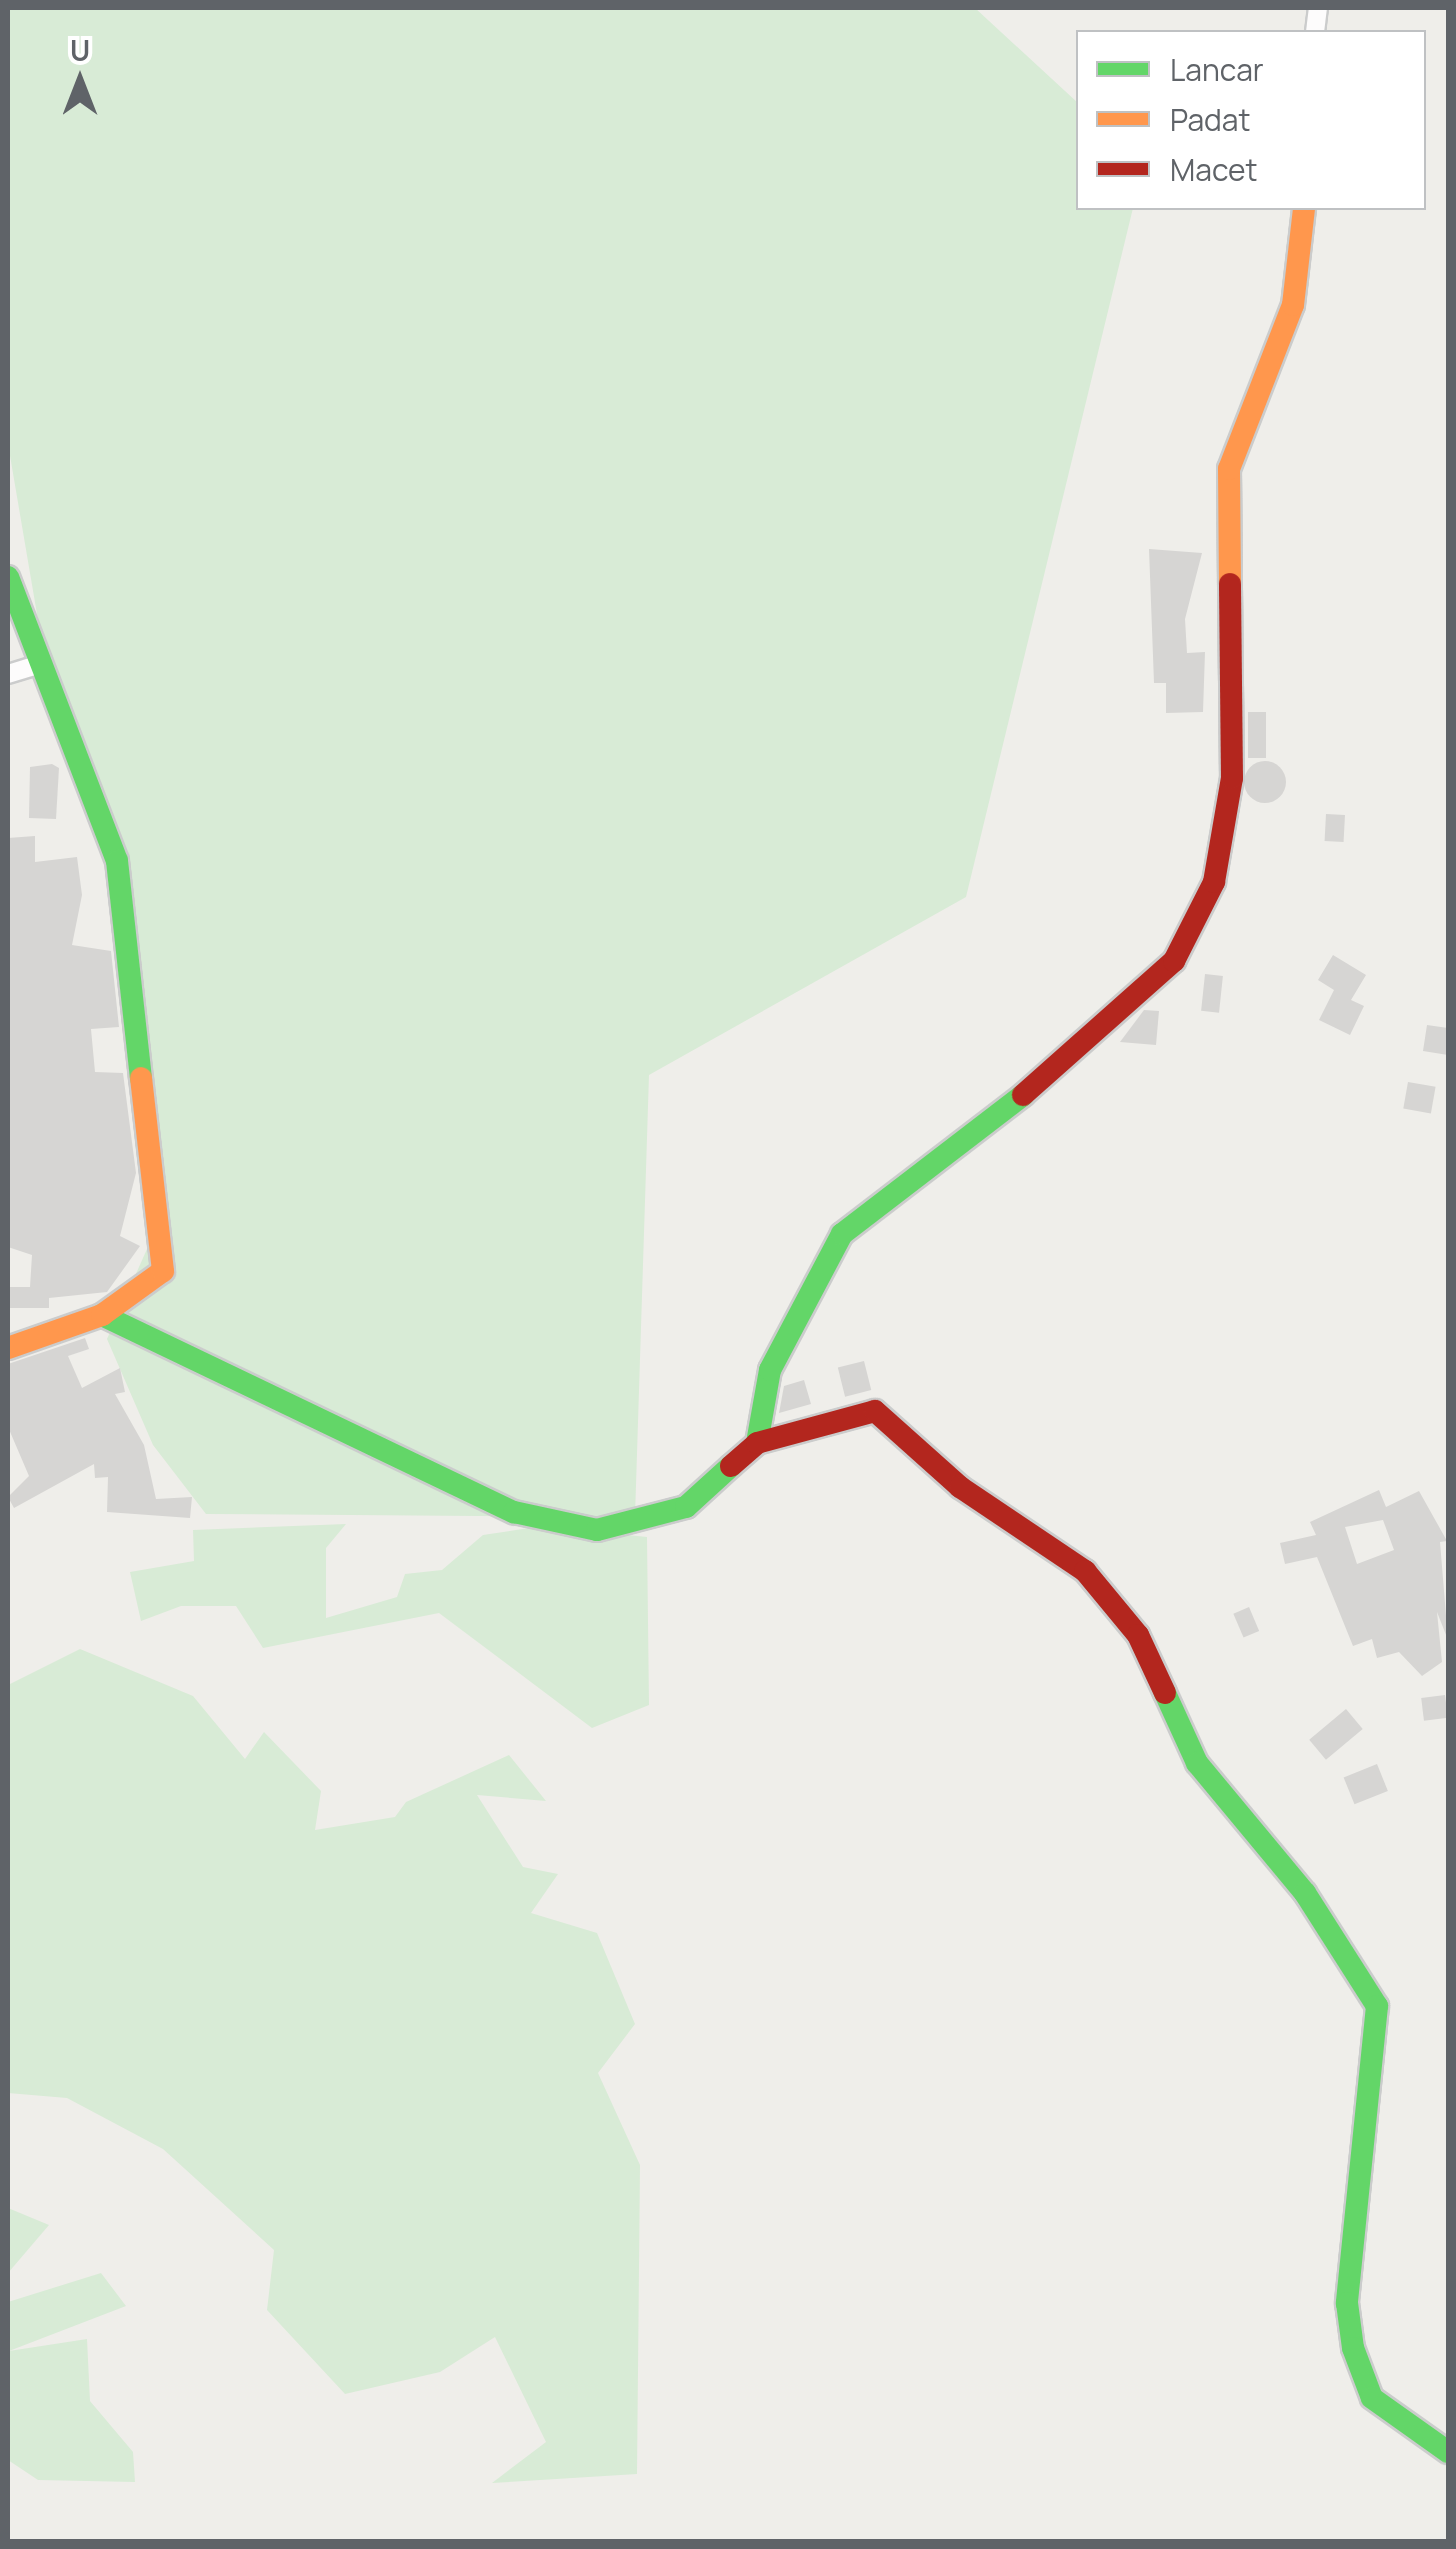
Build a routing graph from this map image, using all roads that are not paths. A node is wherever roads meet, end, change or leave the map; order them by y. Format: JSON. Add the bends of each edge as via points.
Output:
{"nodes":[{"id":1,"x":1304,"y":210,"type":"edge"},
{"id":2,"x":8,"y":577,"type":"edge"},
{"id":3,"x":38,"y":665,"type":"junction"},
{"id":4,"x":8,"y":674,"type":"edge"},
{"id":5,"x":102,"y":1314,"type":"junction"},
{"id":6,"x":8,"y":1348,"type":"edge"},
{"id":7,"x":757,"y":1443,"type":"junction"},
{"id":8,"x":1448,"y":2452,"type":"edge"}],
"edges":[{"from":1,"to":7,"type":"street","via":[[1292,305],[1229,469],[1232,778],[1220,858],[1199,917],[1174,961],[967,1144],[842,1234],[770,1370]]},
{"from":2,"to":3,"type":"street"},
{"from":3,"to":4,"type":"street"},
{"from":3,"to":5,"type":"street","via":[[117,862],[153,1148],[163,1271]]},
{"from":5,"to":6,"type":"street"},
{"from":5,"to":7,"type":"street","via":[[401,1462],[543,1521],[617,1530],[654,1521],[716,1486]]},
{"from":7,"to":8,"type":"street","via":[[875,1410],[917,1454],[1122,1606],[1197,1763],[1305,1893],[1377,2006],[1347,2304],[1353,2348],[1372,2398]]}]}
